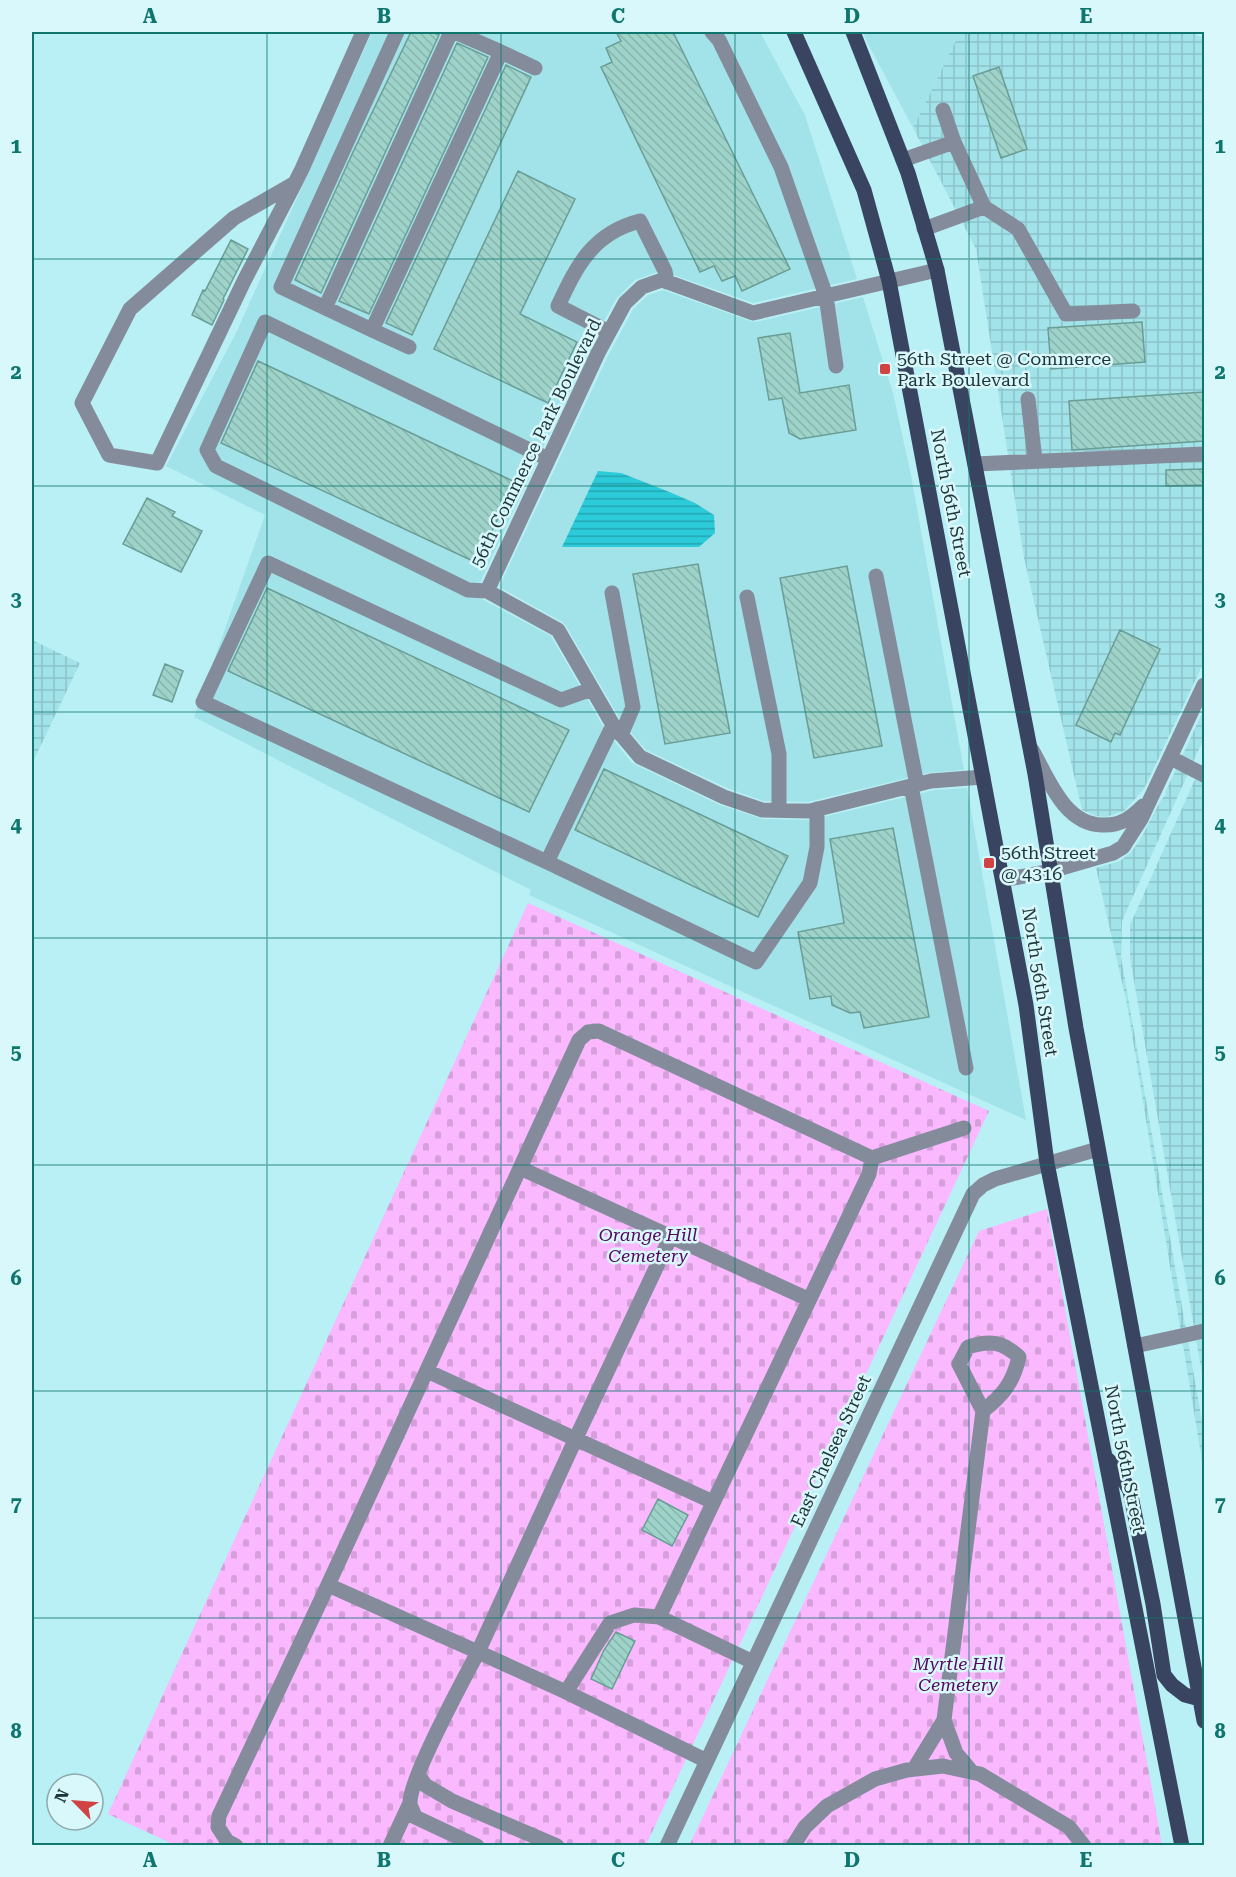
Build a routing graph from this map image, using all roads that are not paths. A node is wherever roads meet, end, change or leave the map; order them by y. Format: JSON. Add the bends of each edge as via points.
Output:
{"nodes":[{"id":1,"x":363,"y":32,"type":"edge"},
{"id":2,"x":397,"y":32,"type":"edge"},
{"id":3,"x":453,"y":32,"type":"edge"},
{"id":4,"x":712,"y":32,"type":"edge"},
{"id":5,"x":794,"y":32,"type":"edge"},
{"id":6,"x":853,"y":32,"type":"edge"},
{"id":7,"x":501,"y":52,"type":"junction"},
{"id":8,"x":535,"y":68,"type":"dead end"},
{"id":9,"x":943,"y":110,"type":"dead end"},
{"id":10,"x":954,"y":142,"type":"junction"},
{"id":11,"x":903,"y":160,"type":"junction"},
{"id":12,"x":295,"y":183,"type":"junction"},
{"id":13,"x":984,"y":207,"type":"junction"},
{"id":14,"x":924,"y":229,"type":"junction"},
{"id":15,"x":937,"y":270,"type":"junction"},
{"id":16,"x":889,"y":281,"type":"junction"},
{"id":17,"x":667,"y":282,"type":"junction"},
{"id":18,"x":826,"y":296,"type":"junction"},
{"id":19,"x":325,"y":308,"type":"junction"},
{"id":20,"x":1133,"y":311,"type":"dead end"},
{"id":21,"x":372,"y":330,"type":"junction"},
{"id":22,"x":609,"y":332,"type":"junction"},
{"id":23,"x":408,"y":347,"type":"dead end"},
{"id":24,"x":836,"y":366,"type":"dead end"},
{"id":25,"x":1028,"y":399,"type":"dead end"},
{"id":26,"x":1204,"y":454,"type":"edge"},
{"id":27,"x":548,"y":459,"type":"junction"},
{"id":28,"x":1035,"y":460,"type":"junction"},
{"id":29,"x":975,"y":464,"type":"junction"},
{"id":30,"x":876,"y":576,"type":"dead end"},
{"id":31,"x":487,"y":591,"type":"junction"},
{"id":32,"x":612,"y":592,"type":"dead end"},
{"id":33,"x":747,"y":597,"type":"dead end"},
{"id":34,"x":1204,"y":685,"type":"edge"},
{"id":35,"x":592,"y":689,"type":"junction"},
{"id":36,"x":616,"y":730,"type":"junction"},
{"id":37,"x":1030,"y":746,"type":"junction"},
{"id":38,"x":1171,"y":758,"type":"junction"},
{"id":39,"x":1204,"y":775,"type":"edge"},
{"id":40,"x":984,"y":777,"type":"junction"},
{"id":41,"x":914,"y":785,"type":"junction"},
{"id":42,"x":1153,"y":794,"type":"junction"},
{"id":43,"x":817,"y":809,"type":"junction"},
{"id":44,"x":779,"y":810,"type":"junction"},
{"id":45,"x":547,"y":862,"type":"junction"},
{"id":46,"x":1051,"y":871,"type":"junction"},
{"id":47,"x":1003,"y":880,"type":"junction"},
{"id":48,"x":966,"y":1068,"type":"dead end"},
{"id":49,"x":964,"y":1128,"type":"dead end"},
{"id":50,"x":1098,"y":1149,"type":"junction"},
{"id":51,"x":872,"y":1158,"type":"junction"},
{"id":52,"x":1047,"y":1163,"type":"junction"},
{"id":53,"x":520,"y":1168,"type":"junction"},
{"id":54,"x":671,"y":1236,"type":"junction"},
{"id":55,"x":808,"y":1299,"type":"junction"},
{"id":56,"x":1204,"y":1331,"type":"edge"},
{"id":57,"x":1135,"y":1346,"type":"junction"},
{"id":58,"x":427,"y":1371,"type":"junction"},
{"id":59,"x":983,"y":1411,"type":"junction"},
{"id":60,"x":576,"y":1438,"type":"junction"},
{"id":61,"x":1105,"y":1457,"type":"junction"},
{"id":62,"x":713,"y":1502,"type":"junction"},
{"id":63,"x":328,"y":1585,"type":"junction"},
{"id":64,"x":659,"y":1617,"type":"junction"},
{"id":65,"x":478,"y":1652,"type":"junction"},
{"id":66,"x":753,"y":1662,"type":"junction"},
{"id":67,"x":1202,"y":1691,"type":"edge"},
{"id":68,"x":566,"y":1692,"type":"junction"},
{"id":69,"x":944,"y":1720,"type":"junction"},
{"id":70,"x":1204,"y":1721,"type":"edge"},
{"id":71,"x":706,"y":1761,"type":"junction"},
{"id":72,"x":914,"y":1769,"type":"junction"},
{"id":73,"x":972,"y":1772,"type":"junction"},
{"id":74,"x":418,"y":1774,"type":"junction"},
{"id":75,"x":1168,"y":1777,"type":"junction"},
{"id":76,"x":410,"y":1803,"type":"junction"},
{"id":77,"x":236,"y":1845,"type":"edge"},
{"id":78,"x":390,"y":1845,"type":"edge"},
{"id":79,"x":477,"y":1845,"type":"edge"},
{"id":80,"x":557,"y":1845,"type":"edge"},
{"id":81,"x":667,"y":1845,"type":"edge"},
{"id":82,"x":793,"y":1845,"type":"edge"},
{"id":83,"x":1084,"y":1845,"type":"edge"},
{"id":84,"x":1178,"y":1845,"type":"edge"},
{"id":85,"x":1182,"y":1845,"type":"edge"}],
"edges":[{"from":1,"to":12,"type":"street"},
{"from":2,"to":19,"type":"street","via":[[281,287]]},
{"from":3,"to":7,"type":"street"},
{"from":3,"to":19,"type":"street"},
{"from":4,"to":18,"type":"street","via":[[781,167]]},
{"from":5,"to":16,"type":"main road","name":"North 56th Street","via":[[864,190]]},
{"from":6,"to":11,"type":"main road","name":"North 56th Street"},
{"from":7,"to":8,"type":"street"},
{"from":7,"to":21,"type":"street"},
{"from":9,"to":10,"type":"street"},
{"from":10,"to":11,"type":"street"},
{"from":10,"to":13,"type":"street"},
{"from":11,"to":14,"type":"main road","name":"North 56th Street"},
{"from":12,"to":12,"type":"street","via":[[157,463],[109,455],[82,403],[130,309],[234,218]]},
{"from":13,"to":14,"type":"street"},
{"from":13,"to":20,"type":"street","via":[[1018,229],[1066,314]]},
{"from":14,"to":15,"type":"main road","name":"North 56th Street"},
{"from":15,"to":16,"type":"street"},
{"from":15,"to":29,"type":"main road","name":"North 56th Street"},
{"from":16,"to":18,"type":"street"},
{"from":16,"to":40,"type":"main road","name":"North 56th Street"},
{"from":17,"to":18,"type":"street","via":[[753,313]]},
{"from":17,"to":22,"type":"street","name":"56th Commerce Park Boulevard","via":[[642,287],[625,303]]},
{"from":17,"to":22,"type":"street","via":[[640,220],[622,226],[592,247],[575,269],[558,306]]},
{"from":18,"to":24,"type":"street"},
{"from":19,"to":21,"type":"street"},
{"from":21,"to":23,"type":"street"},
{"from":22,"to":27,"type":"street","name":"56th Commerce Park Boulevard"},
{"from":25,"to":28,"type":"street"},
{"from":26,"to":28,"type":"street"},
{"from":27,"to":31,"type":"street","name":"56th Commerce Park Boulevard"},
{"from":27,"to":31,"type":"street","via":[[265,322],[207,450],[216,466],[468,590]]},
{"from":28,"to":29,"type":"street"},
{"from":29,"to":37,"type":"main road","name":"North 56th Street"},
{"from":30,"to":41,"type":"street"},
{"from":31,"to":35,"type":"street","name":"56th Commerce Park Boulevard","via":[[558,630]]},
{"from":32,"to":36,"type":"street","via":[[633,707]]},
{"from":33,"to":44,"type":"street","via":[[779,754]]},
{"from":34,"to":38,"type":"street"},
{"from":35,"to":36,"type":"street","name":"56th Commerce Park Boulevard"},
{"from":35,"to":45,"type":"street","via":[[561,700],[268,563],[202,702]]},
{"from":36,"to":44,"type":"street","name":"56th Commerce Park Boulevard","via":[[640,757],[724,797],[762,810]]},
{"from":36,"to":45,"type":"street"},
{"from":37,"to":42,"type":"street","via":[[1055,792],[1083,821],[1108,826],[1121,823]]},
{"from":37,"to":46,"type":"main road","name":"North 56th Street"},
{"from":38,"to":39,"type":"street"},
{"from":38,"to":42,"type":"street"},
{"from":40,"to":41,"type":"street","name":"56th Commerce Park Boulevard"},
{"from":40,"to":47,"type":"main road","name":"North 56th Street"},
{"from":41,"to":43,"type":"street","name":"56th Commerce Park Boulevard"},
{"from":41,"to":48,"type":"street"},
{"from":42,"to":46,"type":"street","via":[[1123,847],[1113,854]]},
{"from":43,"to":44,"type":"street","name":"56th Commerce Park Boulevard"},
{"from":43,"to":45,"type":"street","via":[[817,847],[810,884],[756,962]]},
{"from":46,"to":47,"type":"street"},
{"from":46,"to":50,"type":"main road","name":"North 56th Street"},
{"from":47,"to":52,"type":"main road","name":"North 56th Street","via":[[1026,1005]]},
{"from":49,"to":51,"type":"street"},
{"from":50,"to":52,"type":"street","name":"East Chelsea Street"},
{"from":50,"to":57,"type":"main road","name":"North 56th Street"},
{"from":51,"to":53,"type":"street","via":[[599,1031],[588,1032],[579,1040]]},
{"from":51,"to":55,"type":"street","via":[[869,1174]]},
{"from":52,"to":61,"type":"main road","name":"North 56th Street"},
{"from":52,"to":66,"type":"street","name":"East Chelsea Street","via":[[995,1179],[973,1194]]},
{"from":53,"to":54,"type":"street"},
{"from":53,"to":58,"type":"street"},
{"from":54,"to":55,"type":"street"},
{"from":54,"to":60,"type":"street"},
{"from":55,"to":62,"type":"street"},
{"from":56,"to":57,"type":"street"},
{"from":57,"to":67,"type":"main road","name":"North 56th Street"},
{"from":58,"to":60,"type":"street"},
{"from":58,"to":63,"type":"street"},
{"from":59,"to":59,"type":"street","via":[[959,1364],[968,1347],[986,1341],[1010,1349],[1018,1357],[1014,1376],[1000,1398]]},
{"from":59,"to":69,"type":"street"},
{"from":60,"to":62,"type":"street"},
{"from":60,"to":65,"type":"street"},
{"from":61,"to":67,"type":"main road","via":[[1130,1491],[1164,1675],[1185,1695]]},
{"from":61,"to":75,"type":"main road","name":"North 56th Street"},
{"from":62,"to":64,"type":"street"},
{"from":63,"to":65,"type":"street"},
{"from":63,"to":77,"type":"street","via":[[219,1816],[218,1827],[227,1841]]},
{"from":64,"to":66,"type":"street"},
{"from":64,"to":68,"type":"street","via":[[634,1615],[610,1623]]},
{"from":65,"to":68,"type":"street"},
{"from":65,"to":74,"type":"street"},
{"from":66,"to":71,"type":"street","name":"East Chelsea Street"},
{"from":67,"to":70,"type":"main road","name":"North 56th Street"},
{"from":68,"to":71,"type":"street"},
{"from":69,"to":72,"type":"street"},
{"from":69,"to":73,"type":"street","via":[[956,1753]]},
{"from":71,"to":81,"type":"street","name":"East Chelsea Street"},
{"from":72,"to":73,"type":"street","via":[[943,1766]]},
{"from":72,"to":82,"type":"street","via":[[875,1779],[827,1806]]},
{"from":73,"to":83,"type":"street","via":[[1069,1827]]},
{"from":74,"to":76,"type":"street"},
{"from":74,"to":80,"type":"street","via":[[425,1785],[452,1801]]},
{"from":75,"to":84,"type":"street"},
{"from":75,"to":85,"type":"main road","name":"North 56th Street"},
{"from":76,"to":78,"type":"street"},
{"from":76,"to":79,"type":"street","via":[[415,1817]]}]}
